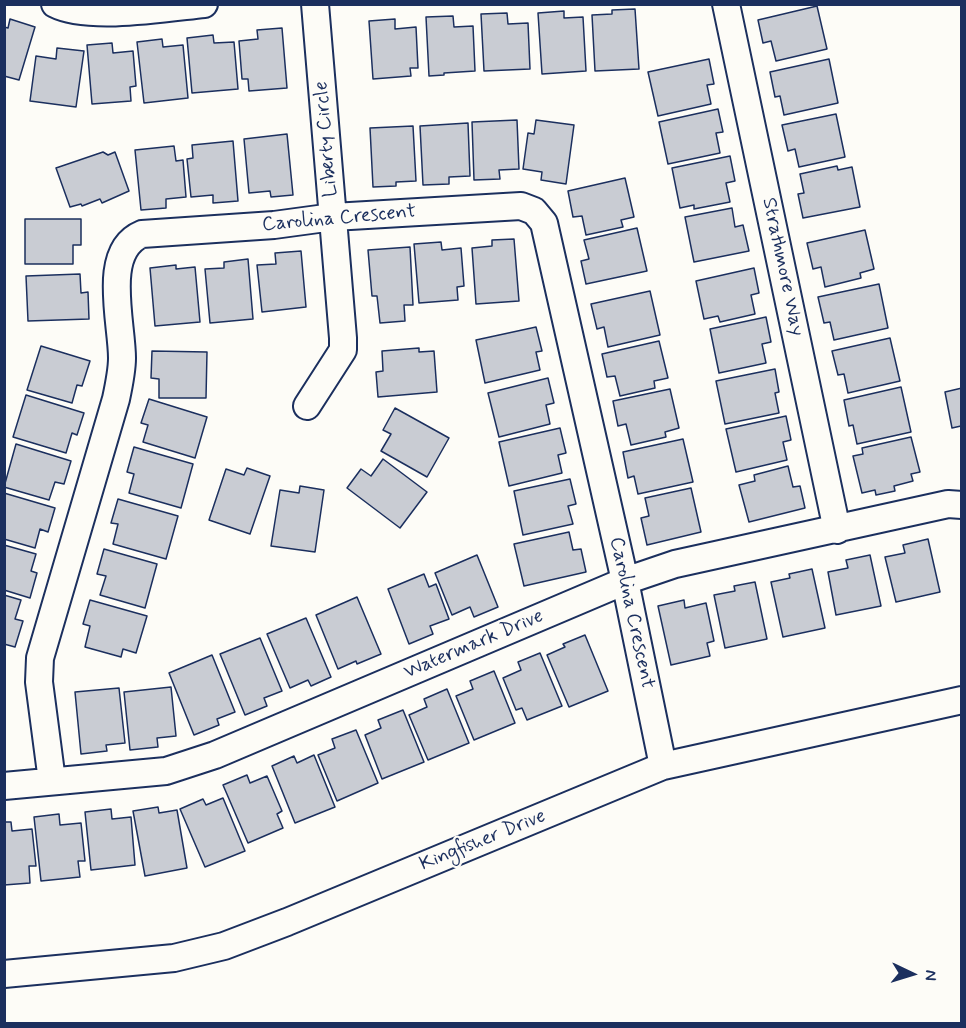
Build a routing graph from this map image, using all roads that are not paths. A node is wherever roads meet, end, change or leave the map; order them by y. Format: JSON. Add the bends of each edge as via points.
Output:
{"nodes":[{"id":1,"x":55,"y":4,"type":"edge"},
{"id":2,"x":204,"y":4,"type":"edge"},
{"id":3,"x":315,"y":4,"type":"edge"},
{"id":4,"x":726,"y":4,"type":"edge"},
{"id":5,"x":333,"y":217,"type":"junction"},
{"id":6,"x":307,"y":406,"type":"dead end"},
{"id":7,"x":955,"y":505,"type":"edge"},
{"id":8,"x":837,"y":530,"type":"junction"},
{"id":9,"x":625,"y":581,"type":"junction"},
{"id":10,"x":962,"y":700,"type":"edge"},
{"id":11,"x":663,"y":766,"type":"junction"},
{"id":12,"x":52,"y":782,"type":"junction"},
{"id":13,"x":4,"y":786,"type":"edge"},
{"id":14,"x":4,"y":974,"type":"edge"}],
"edges":[{"from":1,"to":2,"type":"street","via":[[66,10],[94,14]]},
{"from":3,"to":5,"type":"street","name":"Liberty Circle"},
{"from":4,"to":8,"type":"street","name":"Strathmore Way"},
{"from":5,"to":6,"type":"street","name":"Liberty Circle","via":[[343,350]]},
{"from":5,"to":9,"type":"street","name":"Carolina Crescent","via":[[521,206],[542,218]]},
{"from":5,"to":12,"type":"street","name":"Carolina Crescent","via":[[142,234],[122,249],[117,281],[122,359],[118,388],[40,658],[39,682]]},
{"from":7,"to":8,"type":"street","name":"Watermark Drive"},
{"from":8,"to":9,"type":"street","name":"Watermark Drive","via":[[675,564]]},
{"from":9,"to":11,"type":"street","name":"Carolina Crescent"},
{"from":9,"to":12,"type":"street","name":"Watermark Drive","via":[[215,755],[165,771]]},
{"from":10,"to":11,"type":"street","name":"Kingfisher Drive"},
{"from":11,"to":14,"type":"street","name":"Kingfisher Drive","via":[[224,946],[174,958]]},
{"from":12,"to":13,"type":"street","name":"Watermark Drive"}]}
